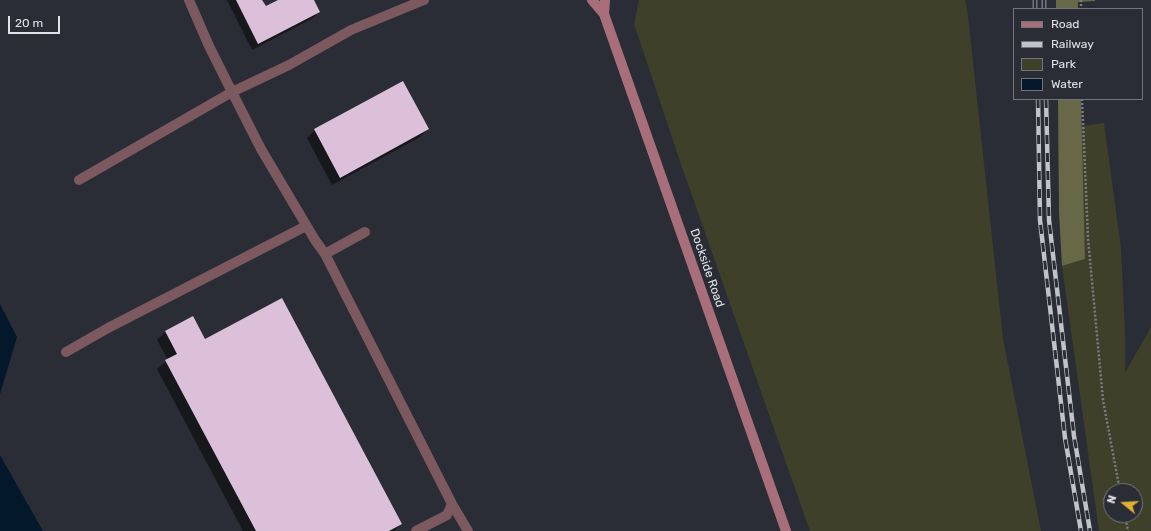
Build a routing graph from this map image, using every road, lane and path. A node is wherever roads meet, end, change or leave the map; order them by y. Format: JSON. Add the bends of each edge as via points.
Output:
{"nodes":[{"id":1,"x":189,"y":0,"type":"edge"},
{"id":2,"x":424,"y":0,"type":"edge"},
{"id":3,"x":592,"y":0,"type":"edge"},
{"id":4,"x":605,"y":0,"type":"edge"},
{"id":5,"x":604,"y":14,"type":"junction"},
{"id":6,"x":232,"y":92,"type":"junction"},
{"id":7,"x":1082,"y":100,"type":"edge"},
{"id":8,"x":78,"y":180,"type":"dead end"},
{"id":9,"x":306,"y":226,"type":"junction"},
{"id":10,"x":365,"y":232,"type":"dead end"},
{"id":11,"x":325,"y":254,"type":"junction"},
{"id":12,"x":66,"y":352,"type":"dead end"},
{"id":13,"x":1119,"y":483,"type":"edge"},
{"id":14,"x":452,"y":504,"type":"junction"},
{"id":15,"x":416,"y":531,"type":"edge"},
{"id":16,"x":468,"y":531,"type":"edge"},
{"id":17,"x":786,"y":531,"type":"edge"}],
"edges":[{"from":1,"to":6,"type":"lane"},
{"from":2,"to":6,"type":"lane","via":[[351,30],[289,65]]},
{"from":3,"to":5,"type":"main road","name":"Dockside Road"},
{"from":4,"to":5,"type":"main road","name":"Dockside Road"},
{"from":5,"to":17,"type":"main road","name":"Dockside Road"},
{"from":6,"to":8,"type":"lane"},
{"from":6,"to":9,"type":"lane","via":[[261,149]]},
{"from":7,"to":13,"type":"path","via":[[1088,238],[1103,400]]},
{"from":9,"to":11,"type":"lane"},
{"from":9,"to":12,"type":"lane"},
{"from":10,"to":11,"type":"lane"},
{"from":11,"to":14,"type":"lane"},
{"from":14,"to":15,"type":"lane","via":[[447,515]]},
{"from":14,"to":16,"type":"lane"}]}
